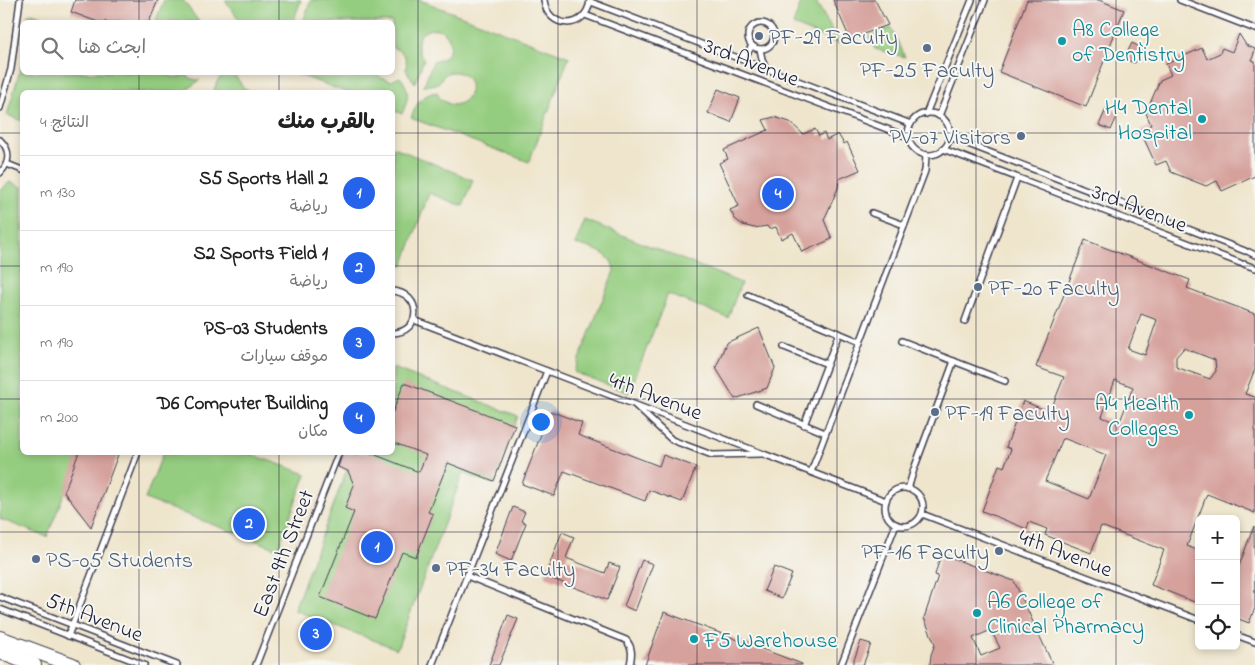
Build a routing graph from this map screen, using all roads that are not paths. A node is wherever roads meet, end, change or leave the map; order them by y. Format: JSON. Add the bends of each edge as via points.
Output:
{"nodes":[{"id":1,"x":20,"y":0,"type":"edge"},
{"id":2,"x":544,"y":0,"type":"edge"},
{"id":3,"x":972,"y":0,"type":"edge"},
{"id":4,"x":985,"y":0,"type":"edge"},
{"id":5,"x":1180,"y":0,"type":"edge"},
{"id":6,"x":590,"y":1,"type":"edge"},
{"id":7,"x":585,"y":14,"type":"junction"},
{"id":8,"x":1255,"y":29,"type":"edge"},
{"id":9,"x":752,"y":46,"type":"junction"},
{"id":10,"x":760,"y":49,"type":"junction"},
{"id":11,"x":738,"y":59,"type":"junction"},
{"id":12,"x":766,"y":70,"type":"junction"},
{"id":13,"x":0,"y":108,"type":"edge"},
{"id":14,"x":926,"y":114,"type":"junction"},
{"id":15,"x":939,"y":116,"type":"junction"},
{"id":16,"x":911,"y":124,"type":"junction"},
{"id":17,"x":908,"y":137,"type":"junction"},
{"id":18,"x":950,"y":137,"type":"junction"},
{"id":19,"x":0,"y":140,"type":"edge"},
{"id":20,"x":943,"y":149,"type":"junction"},
{"id":21,"x":926,"y":155,"type":"junction"},
{"id":22,"x":7,"y":164,"type":"junction"},
{"id":23,"x":20,"y":169,"type":"edge"},
{"id":24,"x":0,"y":173,"type":"edge"},
{"id":25,"x":1017,"y":178,"type":"junction"},
{"id":26,"x":872,"y":212,"type":"dead end"},
{"id":27,"x":904,"y":225,"type":"junction"},
{"id":28,"x":1255,"y":255,"type":"edge"},
{"id":29,"x":1255,"y":268,"type":"edge"},
{"id":30,"x":395,"y":292,"type":"edge"},
{"id":31,"x":748,"y":295,"type":"dead end"},
{"id":32,"x":414,"y":320,"type":"junction"},
{"id":33,"x":965,"y":321,"type":"dead end"},
{"id":34,"x":395,"y":333,"type":"edge"},
{"id":35,"x":839,"y":333,"type":"junction"},
{"id":36,"x":902,"y":341,"type":"dead end"},
{"id":37,"x":860,"y":342,"type":"junction"},
{"id":38,"x":784,"y":347,"type":"dead end"},
{"id":39,"x":954,"y":361,"type":"junction"},
{"id":40,"x":827,"y":364,"type":"junction"},
{"id":41,"x":547,"y":371,"type":"junction"},
{"id":42,"x":1005,"y":381,"type":"dead end"},
{"id":43,"x":634,"y":404,"type":"junction"},
{"id":44,"x":756,"y":404,"type":"dead end"},
{"id":45,"x":804,"y":424,"type":"junction"},
{"id":46,"x":825,"y":433,"type":"junction"},
{"id":47,"x":764,"y":454,"type":"junction"},
{"id":48,"x":137,"y":455,"type":"edge"},
{"id":49,"x":338,"y":455,"type":"edge"},
{"id":50,"x":811,"y":472,"type":"junction"},
{"id":51,"x":908,"y":488,"type":"junction"},
{"id":52,"x":886,"y":501,"type":"junction"},
{"id":53,"x":922,"y":514,"type":"junction"},
{"id":54,"x":896,"y":524,"type":"junction"},
{"id":55,"x":467,"y":576,"type":"junction"},
{"id":56,"x":0,"y":597,"type":"edge"},
{"id":57,"x":0,"y":609,"type":"edge"},
{"id":58,"x":1195,"y":618,"type":"edge"},
{"id":59,"x":72,"y":625,"type":"junction"},
{"id":60,"x":68,"y":636,"type":"junction"},
{"id":61,"x":1240,"y":636,"type":"edge"},
{"id":62,"x":0,"y":638,"type":"edge"},
{"id":63,"x":1255,"y":642,"type":"edge"},
{"id":64,"x":0,"y":652,"type":"edge"},
{"id":65,"x":34,"y":665,"type":"edge"},
{"id":66,"x":73,"y":665,"type":"edge"},
{"id":67,"x":144,"y":665,"type":"edge"},
{"id":68,"x":178,"y":665,"type":"edge"},
{"id":69,"x":256,"y":665,"type":"edge"},
{"id":70,"x":432,"y":665,"type":"edge"},
{"id":71,"x":630,"y":665,"type":"edge"},
{"id":72,"x":841,"y":665,"type":"edge"}],
"edges":[{"from":1,"to":13,"type":"lane","via":[[11,69]]},
{"from":2,"to":7,"type":"lane","via":[[549,14],[559,21],[571,23]]},
{"from":3,"to":14,"type":"lane"},
{"from":4,"to":15,"type":"lane"},
{"from":5,"to":8,"type":"lane"},
{"from":6,"to":7,"type":"lane"},
{"from":6,"to":11,"type":"lane","name":"3rd Avenue"},
{"from":7,"to":17,"type":"lane","name":"3rd Avenue"},
{"from":9,"to":10,"type":"lane"},
{"from":9,"to":10,"type":"lane","via":[[748,38],[750,30],[757,24],[765,24],[772,30],[773,39],[769,46]]},
{"from":9,"to":11,"type":"lane"},
{"from":10,"to":12,"type":"lane"},
{"from":11,"to":12,"type":"lane","name":"3rd Avenue"},
{"from":12,"to":16,"type":"lane","name":"3rd Avenue"},
{"from":14,"to":15,"type":"lane"},
{"from":14,"to":16,"type":"lane"},
{"from":15,"to":18,"type":"lane","via":[[948,126]]},
{"from":16,"to":17,"type":"lane"},
{"from":17,"to":21,"type":"lane","via":[[912,147]]},
{"from":18,"to":20,"type":"lane"},
{"from":18,"to":28,"type":"lane","name":"3rd Avenue"},
{"from":19,"to":22,"type":"lane","via":[[8,152]]},
{"from":20,"to":21,"type":"lane","via":[[937,154]]},
{"from":20,"to":25,"type":"lane","name":"3rd Avenue"},
{"from":21,"to":27,"type":"lane","via":[[925,171]]},
{"from":22,"to":23,"type":"lane"},
{"from":22,"to":24,"type":"lane"},
{"from":25,"to":29,"type":"lane","name":"3rd Avenue"},
{"from":25,"to":33,"type":"lane"},
{"from":26,"to":27,"type":"lane"},
{"from":27,"to":37,"type":"lane"},
{"from":30,"to":32,"type":"lane","via":[[404,293],[413,302]]},
{"from":31,"to":35,"type":"lane"},
{"from":32,"to":34,"type":"lane","via":[[407,329]]},
{"from":32,"to":41,"type":"lane","name":"4th Avenue"},
{"from":35,"to":37,"type":"lane"},
{"from":35,"to":40,"type":"lane"},
{"from":36,"to":39,"type":"lane"},
{"from":37,"to":46,"type":"lane"},
{"from":38,"to":40,"type":"lane"},
{"from":39,"to":42,"type":"lane"},
{"from":39,"to":51,"type":"lane"},
{"from":40,"to":45,"type":"lane"},
{"from":41,"to":43,"type":"lane","name":"4th Avenue"},
{"from":41,"to":55,"type":"lane"},
{"from":43,"to":47,"type":"lane","name":"4th Avenue"},
{"from":43,"to":47,"type":"lane","via":[[672,440],[712,455]]},
{"from":44,"to":45,"type":"lane"},
{"from":45,"to":46,"type":"lane"},
{"from":46,"to":50,"type":"lane"},
{"from":47,"to":50,"type":"lane","name":"4th Avenue"},
{"from":48,"to":59,"type":"lane"},
{"from":49,"to":69,"type":"lane","name":"East 9th Street"},
{"from":50,"to":52,"type":"lane","name":"4th Avenue"},
{"from":51,"to":52,"type":"lane","via":[[893,492]]},
{"from":51,"to":53,"type":"lane","via":[[921,498]]},
{"from":52,"to":54,"type":"lane","via":[[888,516]]},
{"from":53,"to":54,"type":"lane","via":[[911,525]]},
{"from":53,"to":58,"type":"lane","name":"4th Avenue"},
{"from":54,"to":72,"type":"lane"},
{"from":55,"to":70,"type":"lane"},
{"from":55,"to":71,"type":"lane","via":[[626,640],[631,645]]},
{"from":56,"to":59,"type":"lane","name":"5th Avenue"},
{"from":57,"to":60,"type":"lane","name":"5th Avenue"},
{"from":59,"to":60,"type":"lane"},
{"from":59,"to":68,"type":"lane","name":"5th Avenue"},
{"from":60,"to":67,"type":"lane","name":"5th Avenue"},
{"from":61,"to":63,"type":"lane"},
{"from":62,"to":66,"type":"main road"},
{"from":64,"to":65,"type":"main road"}]}
